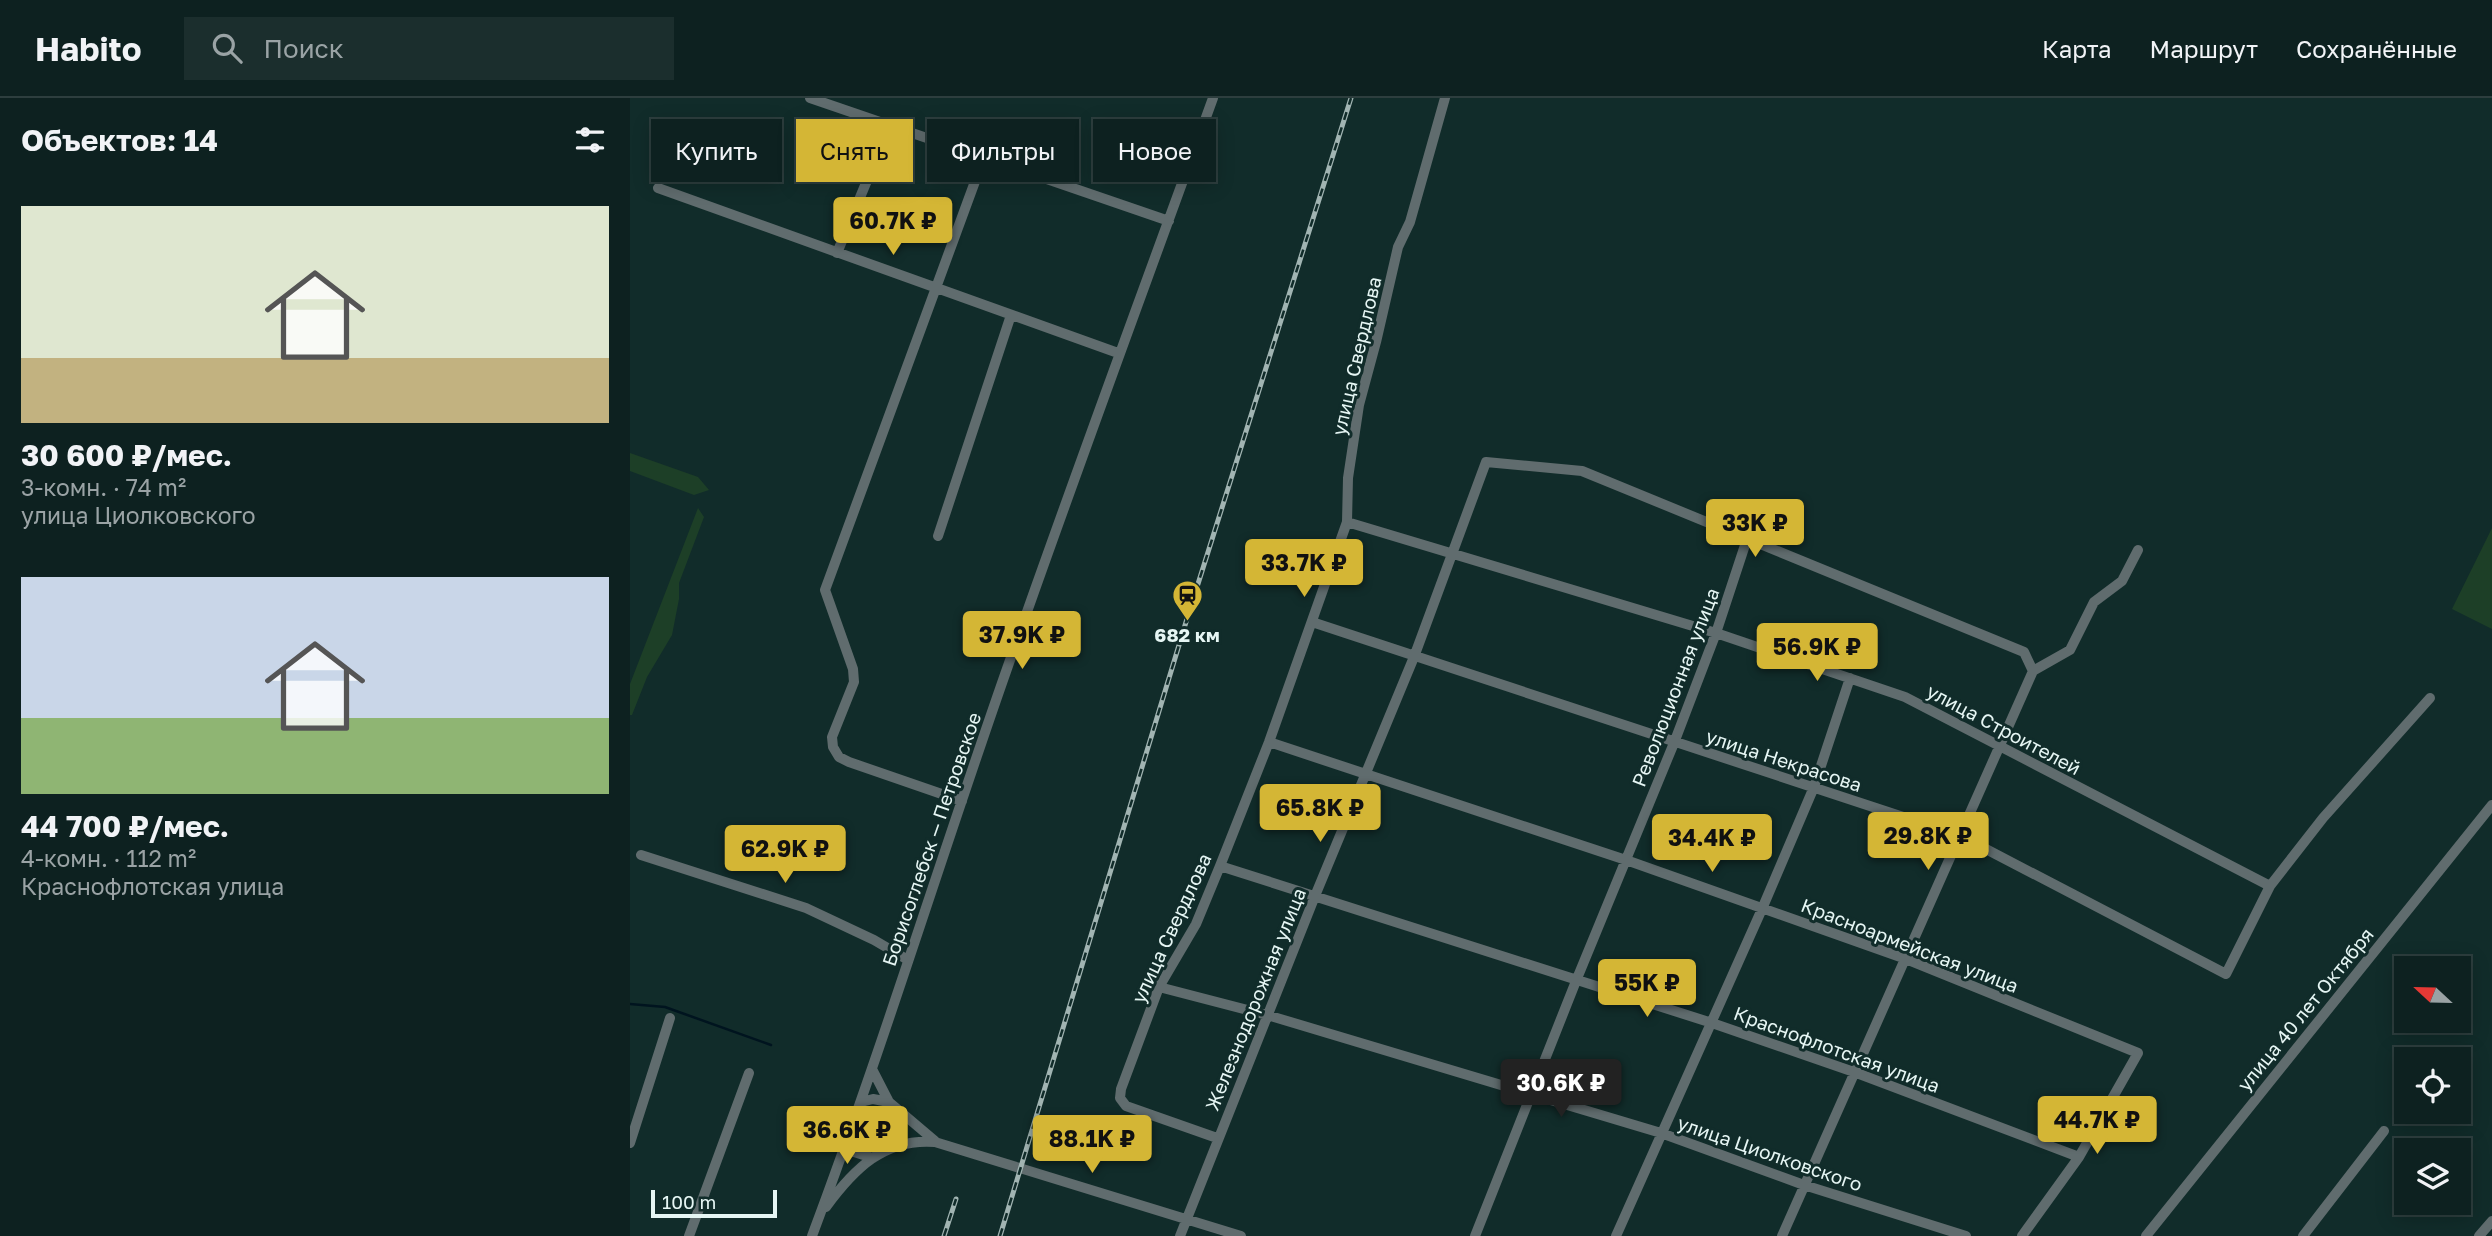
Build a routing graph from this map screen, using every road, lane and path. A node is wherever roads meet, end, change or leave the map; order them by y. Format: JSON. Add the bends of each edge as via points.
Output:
{"nodes":[{"id":1,"x":810,"y":98,"type":"edge"},
{"id":2,"x":1213,"y":98,"type":"edge"},
{"id":3,"x":1445,"y":98,"type":"edge"},
{"id":4,"x":872,"y":119,"type":"edge"},
{"id":5,"x":866,"y":182,"type":"edge"},
{"id":6,"x":975,"y":182,"type":"edge"},
{"id":7,"x":1056,"y":182,"type":"edge"},
{"id":8,"x":659,"y":188,"type":"dead end"},
{"id":9,"x":1168,"y":221,"type":"junction"},
{"id":10,"x":836,"y":253,"type":"junction"},
{"id":11,"x":936,"y":288,"type":"junction"},
{"id":12,"x":1012,"y":315,"type":"junction"},
{"id":13,"x":1118,"y":353,"type":"junction"},
{"id":14,"x":1347,"y":522,"type":"junction"},
{"id":15,"x":938,"y":536,"type":"dead end"},
{"id":16,"x":1747,"y":539,"type":"junction"},
{"id":17,"x":2138,"y":550,"type":"dead end"},
{"id":18,"x":1452,"y":555,"type":"junction"},
{"id":19,"x":1312,"y":622,"type":"junction"},
{"id":20,"x":1716,"y":633,"type":"junction"},
{"id":21,"x":1414,"y":657,"type":"junction"},
{"id":22,"x":2034,"y":671,"type":"junction"},
{"id":23,"x":1850,"y":678,"type":"junction"},
{"id":24,"x":2430,"y":698,"type":"dead end"},
{"id":25,"x":1269,"y":741,"type":"junction"},
{"id":26,"x":1674,"y":743,"type":"junction"},
{"id":27,"x":2001,"y":748,"type":"junction"},
{"id":28,"x":1366,"y":775,"type":"junction"},
{"id":29,"x":1814,"y":787,"type":"junction"},
{"id":30,"x":962,"y":801,"type":"junction"},
{"id":31,"x":2492,"y":805,"type":"edge"},
{"id":32,"x":1961,"y":836,"type":"junction"},
{"id":33,"x":641,"y":855,"type":"dead end"},
{"id":34,"x":1626,"y":859,"type":"junction"},
{"id":35,"x":1220,"y":866,"type":"junction"},
{"id":36,"x":2270,"y":886,"type":"junction"},
{"id":37,"x":1315,"y":896,"type":"junction"},
{"id":38,"x":1762,"y":909,"type":"junction"},
{"id":39,"x":1906,"y":959,"type":"junction"},
{"id":40,"x":908,"y":960,"type":"junction"},
{"id":41,"x":1576,"y":981,"type":"junction"},
{"id":42,"x":1159,"y":987,"type":"junction"},
{"id":43,"x":1267,"y":1015,"type":"junction"},
{"id":44,"x":670,"y":1018,"type":"dead end"},
{"id":45,"x":1712,"y":1023,"type":"junction"},
{"id":46,"x":872,"y":1069,"type":"junction"},
{"id":47,"x":1854,"y":1072,"type":"junction"},
{"id":48,"x":749,"y":1073,"type":"dead end"},
{"id":49,"x":1533,"y":1094,"type":"junction"},
{"id":50,"x":861,"y":1102,"type":"junction"},
{"id":51,"x":889,"y":1102,"type":"junction"},
{"id":52,"x":2384,"y":1131,"type":"dead end"},
{"id":53,"x":1661,"y":1133,"type":"junction"},
{"id":54,"x":1217,"y":1138,"type":"junction"},
{"id":55,"x":846,"y":1141,"type":"junction"},
{"id":56,"x":935,"y":1142,"type":"junction"},
{"id":57,"x":630,"y":1143,"type":"edge"},
{"id":58,"x":2079,"y":1157,"type":"junction"},
{"id":59,"x":873,"y":1158,"type":"junction"},
{"id":60,"x":1804,"y":1185,"type":"junction"},
{"id":61,"x":820,"y":1215,"type":"junction"},
{"id":62,"x":1186,"y":1219,"type":"junction"},
{"id":63,"x":2492,"y":1221,"type":"edge"},
{"id":64,"x":689,"y":1236,"type":"edge"},
{"id":65,"x":812,"y":1236,"type":"edge"},
{"id":66,"x":1180,"y":1236,"type":"edge"},
{"id":67,"x":1241,"y":1236,"type":"edge"},
{"id":68,"x":1475,"y":1236,"type":"edge"},
{"id":69,"x":1616,"y":1236,"type":"edge"},
{"id":70,"x":1782,"y":1236,"type":"edge"},
{"id":71,"x":1966,"y":1236,"type":"edge"},
{"id":72,"x":2022,"y":1236,"type":"edge"},
{"id":73,"x":2146,"y":1236,"type":"edge"},
{"id":74,"x":2303,"y":1236,"type":"edge"},
{"id":75,"x":2479,"y":1236,"type":"edge"}],
"edges":[{"from":1,"to":4,"type":"street"},
{"from":2,"to":9,"type":"street","name":"Борисоглебск — Петровское"},
{"from":3,"to":14,"type":"street","name":"улица Свердлова","via":[[1410,222],[1398,247],[1359,405]]},
{"from":5,"to":10,"type":"street"},
{"from":6,"to":11,"type":"street"},
{"from":7,"to":9,"type":"street"},
{"from":8,"to":10,"type":"street"},
{"from":9,"to":13,"type":"street","name":"Борисоглебск — Петровское"},
{"from":10,"to":11,"type":"street"},
{"from":11,"to":12,"type":"street"},
{"from":11,"to":30,"type":"street","via":[[825,590],[853,669],[853,682],[832,737],[839,757],[849,762]]},
{"from":12,"to":13,"type":"street"},
{"from":12,"to":15,"type":"street"},
{"from":13,"to":30,"type":"street","name":"Борисоглебск — Петровское"},
{"from":14,"to":18,"type":"street","name":"улица Строителей"},
{"from":14,"to":19,"type":"street","name":"улица Свердлова"},
{"from":16,"to":18,"type":"street","name":"Железнодорожная улица","via":[[1582,471],[1486,462]]},
{"from":16,"to":20,"type":"street","name":"Революционная улица"},
{"from":16,"to":22,"type":"street","via":[[2024,652]]},
{"from":17,"to":22,"type":"street","via":[[2122,581],[2094,602],[2070,650]]},
{"from":18,"to":20,"type":"street","name":"улица Строителей"},
{"from":18,"to":21,"type":"street","name":"Железнодорожная улица"},
{"from":19,"to":21,"type":"street","name":"улица Некрасова"},
{"from":19,"to":25,"type":"street","name":"улица Свердлова"},
{"from":20,"to":23,"type":"street","name":"улица Строителей"},
{"from":20,"to":26,"type":"street","name":"Революционная улица"},
{"from":21,"to":26,"type":"street","name":"улица Некрасова"},
{"from":21,"to":28,"type":"street","name":"Железнодорожная улица"},
{"from":22,"to":27,"type":"street"},
{"from":23,"to":27,"type":"street","name":"улица Строителей","via":[[1905,697]]},
{"from":23,"to":29,"type":"street"},
{"from":24,"to":36,"type":"street","via":[[2323,818]]},
{"from":25,"to":28,"type":"street","name":"Красноармейская улица"},
{"from":25,"to":35,"type":"street","name":"улица Свердлова"},
{"from":26,"to":29,"type":"street","name":"улица Некрасова"},
{"from":26,"to":34,"type":"street","name":"Революционная улица"},
{"from":27,"to":32,"type":"street"},
{"from":27,"to":36,"type":"street","name":"улица Строителей"},
{"from":28,"to":34,"type":"street","name":"Красноармейская улица"},
{"from":28,"to":37,"type":"street","name":"Железнодорожная улица"},
{"from":29,"to":32,"type":"street","name":"улица Некрасова"},
{"from":29,"to":38,"type":"street"},
{"from":30,"to":40,"type":"street","name":"Борисоглебск — Петровское"},
{"from":31,"to":73,"type":"street","name":"улица 40 лет Октября"},
{"from":32,"to":36,"type":"street","name":"улица Некрасова","via":[[2226,974]]},
{"from":32,"to":39,"type":"street"},
{"from":33,"to":40,"type":"street","via":[[806,908]]},
{"from":34,"to":38,"type":"street","name":"Красноармейская улица"},
{"from":34,"to":41,"type":"street","name":"Революционная улица"},
{"from":35,"to":37,"type":"street","name":"Краснофлотская улица"},
{"from":35,"to":42,"type":"street","name":"улица Свердлова","via":[[1196,924]]},
{"from":37,"to":41,"type":"street","name":"Краснофлотская улица"},
{"from":37,"to":43,"type":"street","name":"Железнодорожная улица"},
{"from":38,"to":39,"type":"street","name":"Красноармейская улица"},
{"from":38,"to":45,"type":"street"},
{"from":39,"to":47,"type":"street"},
{"from":39,"to":58,"type":"street","name":"Красноармейская улица","via":[[2138,1053]]},
{"from":40,"to":46,"type":"street","name":"Борисоглебск — Петровское"},
{"from":41,"to":45,"type":"street","name":"Краснофлотская улица"},
{"from":41,"to":49,"type":"street","name":"Революционная улица"},
{"from":42,"to":43,"type":"street","name":"улица Циолковского"},
{"from":42,"to":54,"type":"street","name":"улица Свердлова","via":[[1120,1098],[1126,1106]]},
{"from":43,"to":49,"type":"street","name":"улица Циолковского"},
{"from":43,"to":54,"type":"street","name":"Железнодорожная улица"},
{"from":44,"to":57,"type":"street"},
{"from":45,"to":47,"type":"street","name":"Краснофлотская улица"},
{"from":45,"to":53,"type":"street"},
{"from":46,"to":50,"type":"street","name":"Борисоглебск — Петровское"},
{"from":46,"to":51,"type":"street"},
{"from":47,"to":58,"type":"street","name":"Краснофлотская улица"},
{"from":47,"to":60,"type":"street"},
{"from":48,"to":64,"type":"street"},
{"from":49,"to":53,"type":"street","name":"улица Циолковского"},
{"from":49,"to":68,"type":"street","name":"Революционная улица"},
{"from":50,"to":51,"type":"street","via":[[873,1098]]},
{"from":50,"to":55,"type":"street","name":"Борисоглебск — Петровское"},
{"from":51,"to":56,"type":"street"},
{"from":52,"to":74,"type":"street"},
{"from":53,"to":60,"type":"street","name":"улица Циолковского"},
{"from":53,"to":69,"type":"street"},
{"from":54,"to":62,"type":"street","name":"Железнодорожная улица"},
{"from":55,"to":59,"type":"street","via":[[854,1152]]},
{"from":55,"to":61,"type":"street","name":"Борисоглебск — Петровское"},
{"from":56,"to":59,"type":"street","via":[[909,1142]]},
{"from":56,"to":62,"type":"street"},
{"from":58,"to":72,"type":"street"},
{"from":59,"to":61,"type":"street","via":[[848,1177]]},
{"from":60,"to":70,"type":"street"},
{"from":60,"to":71,"type":"street","name":"улица Циолковского"},
{"from":61,"to":65,"type":"street","name":"Борисоглебск — Петровское"},
{"from":62,"to":66,"type":"street","name":"Железнодорожная улица"},
{"from":62,"to":67,"type":"street"},
{"from":63,"to":75,"type":"street"}]}
